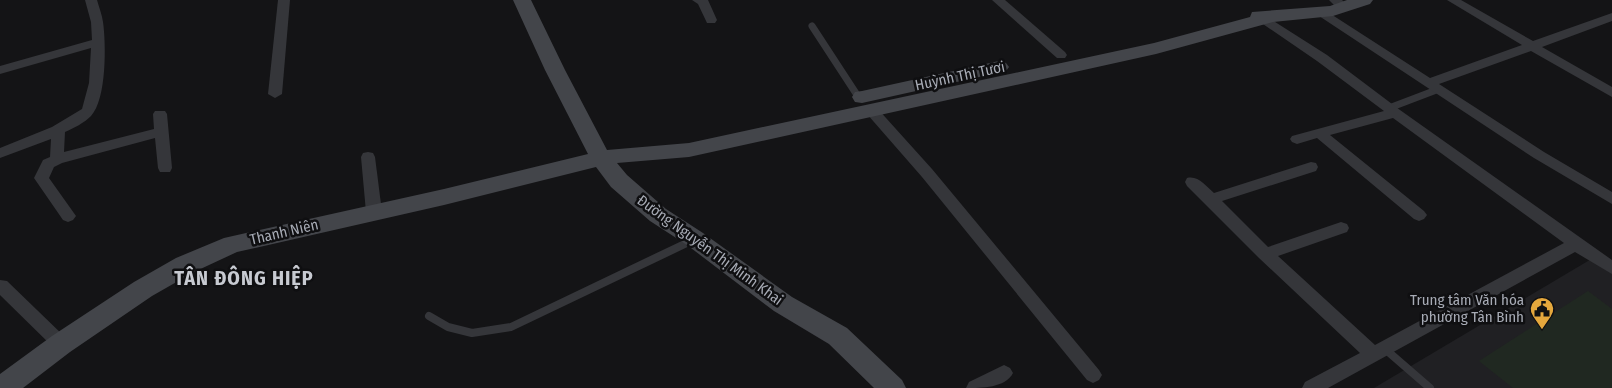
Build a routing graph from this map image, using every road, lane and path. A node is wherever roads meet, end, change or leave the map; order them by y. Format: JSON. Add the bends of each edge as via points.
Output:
{"nodes":[{"id":1,"x":91,"y":0,"type":"edge"},
{"id":2,"x":284,"y":0,"type":"edge"},
{"id":3,"x":522,"y":0,"type":"edge"},
{"id":4,"x":698,"y":0,"type":"edge"},
{"id":5,"x":998,"y":0,"type":"edge"},
{"id":6,"x":1364,"y":0,"type":"edge"},
{"id":7,"x":1453,"y":0,"type":"edge"},
{"id":8,"x":1339,"y":4,"type":"edge"},
{"id":9,"x":1319,"y":12,"type":"junction"},
{"id":10,"x":1612,"y":17,"type":"edge"},
{"id":11,"x":1268,"y":18,"type":"junction"},
{"id":12,"x":711,"y":20,"type":"dead end"},
{"id":13,"x":812,"y":26,"type":"dead end"},
{"id":14,"x":99,"y":42,"type":"junction"},
{"id":15,"x":1531,"y":47,"type":"junction"},
{"id":16,"x":1061,"y":55,"type":"junction"},
{"id":17,"x":0,"y":70,"type":"edge"},
{"id":18,"x":1435,"y":86,"type":"junction"},
{"id":19,"x":1612,"y":93,"type":"edge"},
{"id":20,"x":275,"y":94,"type":"dead end"},
{"id":21,"x":866,"y":105,"type":"junction"},
{"id":22,"x":1392,"y":111,"type":"junction"},
{"id":23,"x":160,"y":114,"type":"dead end"},
{"id":24,"x":58,"y":129,"type":"junction"},
{"id":25,"x":161,"y":132,"type":"junction"},
{"id":26,"x":1319,"y":133,"type":"junction"},
{"id":27,"x":1296,"y":139,"type":"dead end"},
{"id":28,"x":0,"y":153,"type":"edge"},
{"id":29,"x":368,"y":157,"type":"dead end"},
{"id":30,"x":59,"y":158,"type":"junction"},
{"id":31,"x":601,"y":158,"type":"junction"},
{"id":32,"x":1312,"y":167,"type":"dead end"},
{"id":33,"x":165,"y":168,"type":"dead end"},
{"id":34,"x":1192,"y":182,"type":"dead end"},
{"id":35,"x":1211,"y":199,"type":"junction"},
{"id":36,"x":1612,"y":199,"type":"edge"},
{"id":37,"x":374,"y":212,"type":"junction"},
{"id":38,"x":68,"y":216,"type":"dead end"},
{"id":39,"x":1419,"y":216,"type":"dead end"},
{"id":40,"x":1341,"y":228,"type":"dead end"},
{"id":41,"x":695,"y":239,"type":"junction"},
{"id":42,"x":1576,"y":244,"type":"junction"},
{"id":43,"x":1265,"y":254,"type":"junction"},
{"id":44,"x":1612,"y":268,"type":"edge"},
{"id":45,"x":0,"y":286,"type":"edge"},
{"id":46,"x":429,"y":316,"type":"dead end"},
{"id":47,"x":61,"y":344,"type":"junction"},
{"id":48,"x":1379,"y":352,"type":"junction"},
{"id":49,"x":1004,"y":373,"type":"dead end"},
{"id":50,"x":1093,"y":375,"type":"dead end"},
{"id":51,"x":2,"y":388,"type":"edge"},
{"id":52,"x":892,"y":388,"type":"edge"},
{"id":53,"x":975,"y":388,"type":"edge"},
{"id":54,"x":1311,"y":388,"type":"edge"},
{"id":55,"x":1430,"y":388,"type":"edge"}],
"edges":[{"from":1,"to":14,"type":"street"},
{"from":2,"to":20,"type":"street"},
{"from":3,"to":31,"type":"street","name":"Đường Nguyễn Thị Minh Khai"},
{"from":4,"to":12,"type":"street","via":[[703,2]]},
{"from":5,"to":16,"type":"street"},
{"from":6,"to":8,"type":"street","name":"Huỳnh Thị Tươi"},
{"from":7,"to":15,"type":"street"},
{"from":8,"to":9,"type":"street","name":"Huỳnh Thị Tươi","via":[[1334,11]]},
{"from":9,"to":11,"type":"street","name":"Huỳnh Thị Tươi"},
{"from":9,"to":18,"type":"street"},
{"from":10,"to":15,"type":"street"},
{"from":11,"to":16,"type":"street","name":"Huỳnh Thị Tươi","via":[[1238,15]]},
{"from":11,"to":21,"type":"street","name":"Huỳnh Thị Tươi","via":[[1156,48]]},
{"from":11,"to":22,"type":"street"},
{"from":13,"to":21,"type":"lane"},
{"from":14,"to":17,"type":"street"},
{"from":14,"to":24,"type":"street","via":[[93,100],[88,111]]},
{"from":15,"to":18,"type":"street"},
{"from":15,"to":19,"type":"street"},
{"from":16,"to":21,"type":"street","name":"Huỳnh Thị Tươi"},
{"from":18,"to":22,"type":"lane"},
{"from":18,"to":36,"type":"street"},
{"from":21,"to":31,"type":"street","name":"Huỳnh Thị Tươi","via":[[782,122],[689,150]]},
{"from":21,"to":50,"type":"street","via":[[927,173]]},
{"from":22,"to":26,"type":"street"},
{"from":22,"to":42,"type":"street"},
{"from":23,"to":25,"type":"street"},
{"from":24,"to":28,"type":"street"},
{"from":24,"to":30,"type":"street"},
{"from":25,"to":30,"type":"street"},
{"from":25,"to":33,"type":"street"},
{"from":26,"to":27,"type":"street"},
{"from":26,"to":39,"type":"street"},
{"from":29,"to":37,"type":"street"},
{"from":30,"to":38,"type":"street","via":[[48,164],[41,178]]},
{"from":31,"to":37,"type":"street","name":"Thanh Niên"},
{"from":31,"to":41,"type":"street","name":"Đường Nguyễn Thị Minh Khai","via":[[619,181],[658,216]]},
{"from":32,"to":35,"type":"street"},
{"from":34,"to":35,"type":"street"},
{"from":35,"to":43,"type":"street"},
{"from":37,"to":47,"type":"street","name":"Thanh Niên","via":[[240,242],[210,252],[143,289]]},
{"from":40,"to":43,"type":"street"},
{"from":41,"to":46,"type":"lane","via":[[511,327],[472,333],[448,327]]},
{"from":41,"to":52,"type":"street","name":"Đường Nguyễn Thị Minh Khai","via":[[783,304],[838,336]]},
{"from":42,"to":44,"type":"street"},
{"from":42,"to":48,"type":"street"},
{"from":43,"to":48,"type":"street"},
{"from":45,"to":47,"type":"street"},
{"from":47,"to":51,"type":"street","name":"Thanh Niên"},
{"from":48,"to":54,"type":"street"},
{"from":48,"to":55,"type":"lane"},
{"from":49,"to":53,"type":"street"}]}
